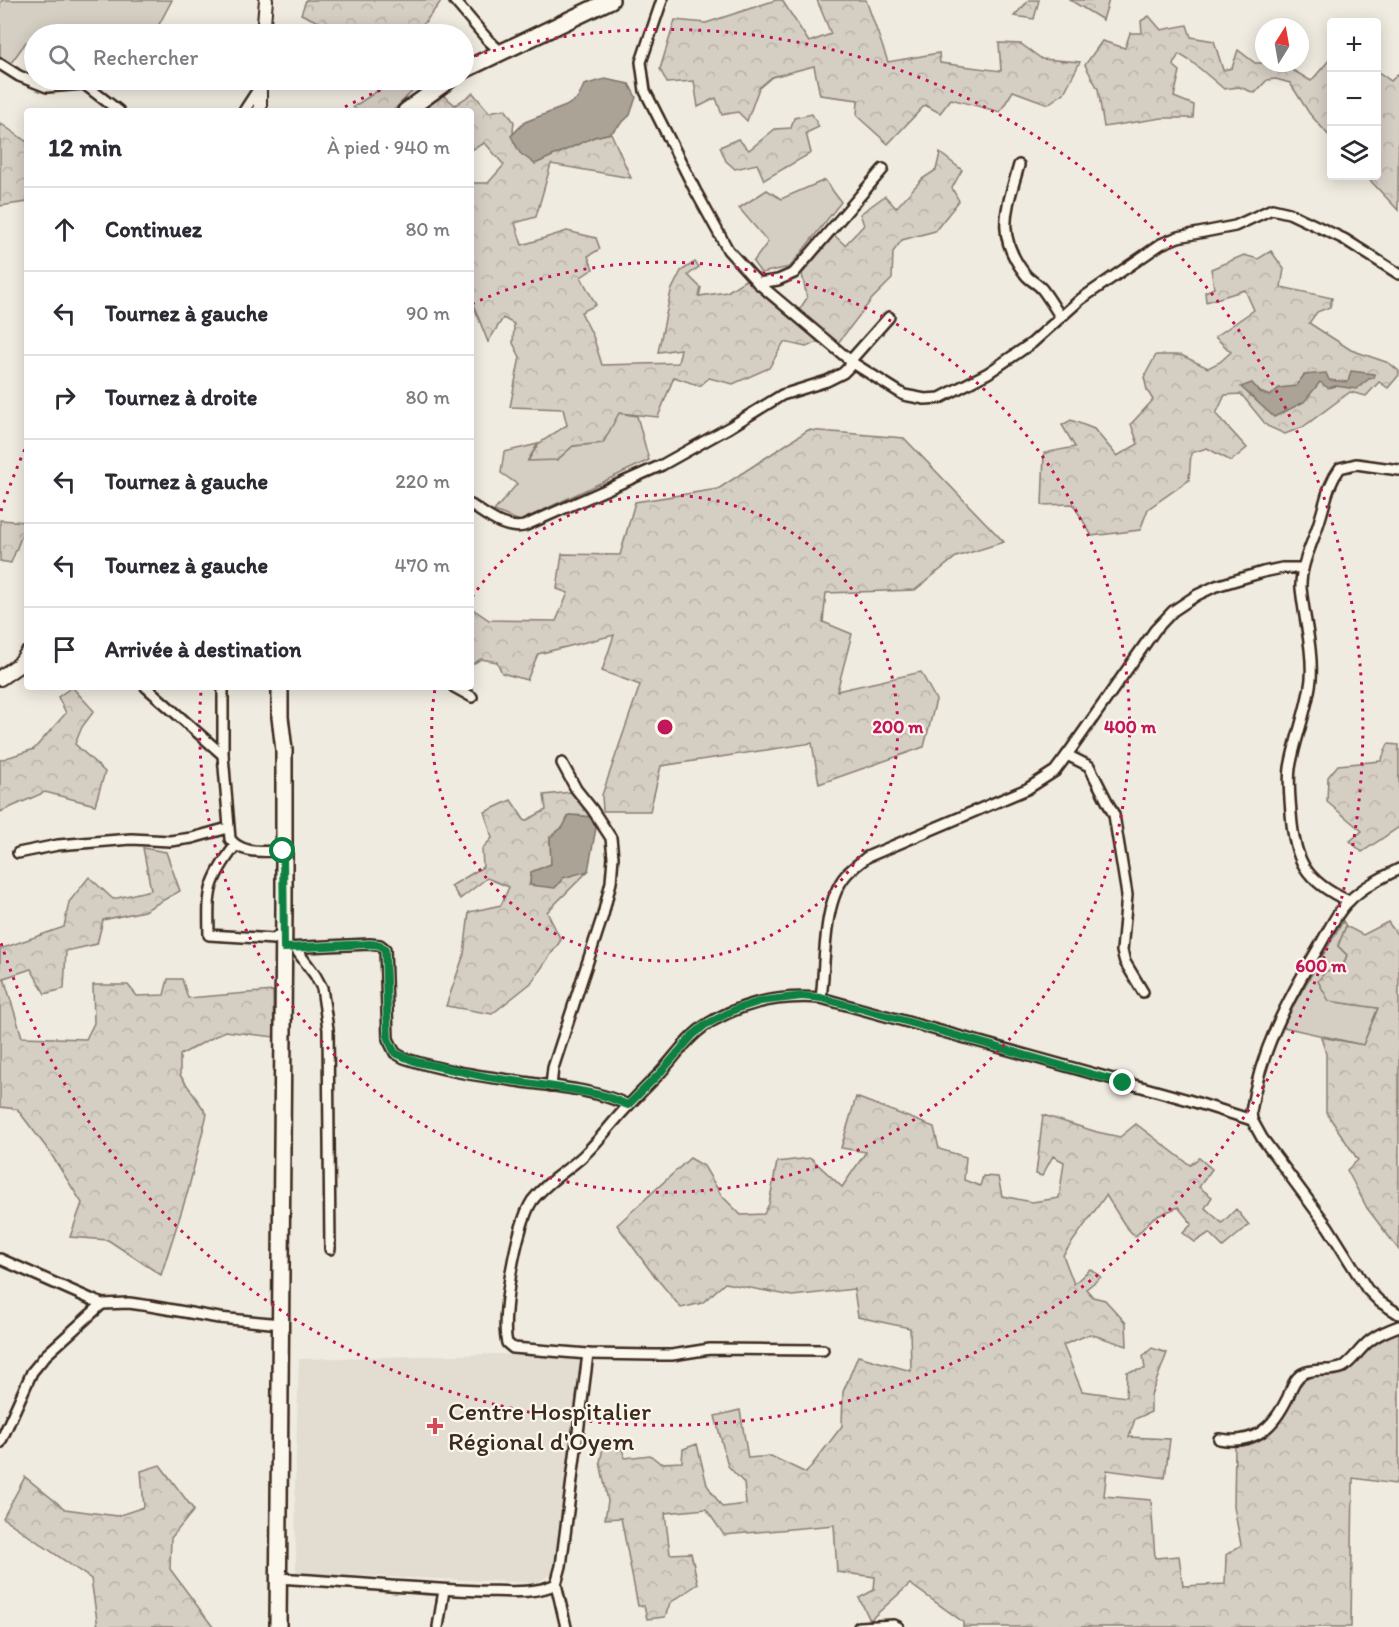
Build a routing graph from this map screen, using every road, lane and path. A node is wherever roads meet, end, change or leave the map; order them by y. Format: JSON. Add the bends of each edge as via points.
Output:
{"nodes":[{"id":1,"x":266,"y":0,"type":"edge"},
{"id":2,"x":454,"y":0,"type":"edge"},
{"id":3,"x":611,"y":0,"type":"edge"},
{"id":4,"x":662,"y":0,"type":"edge"},
{"id":5,"x":264,"y":24,"type":"edge"},
{"id":6,"x":501,"y":52,"type":"junction"},
{"id":7,"x":0,"y":64,"type":"edge"},
{"id":8,"x":474,"y":65,"type":"edge"},
{"id":9,"x":24,"y":78,"type":"edge"},
{"id":10,"x":92,"y":90,"type":"edge"},
{"id":11,"x":256,"y":90,"type":"edge"},
{"id":12,"x":259,"y":90,"type":"edge"},
{"id":13,"x":435,"y":90,"type":"edge"},
{"id":14,"x":115,"y":108,"type":"edge"},
{"id":15,"x":246,"y":108,"type":"edge"},
{"id":16,"x":260,"y":108,"type":"edge"},
{"id":17,"x":410,"y":108,"type":"edge"},
{"id":18,"x":1019,"y":165,"type":"dead end"},
{"id":19,"x":883,"y":169,"type":"dead end"},
{"id":20,"x":1399,"y":274,"type":"edge"},
{"id":21,"x":758,"y":282,"type":"junction"},
{"id":22,"x":1060,"y":316,"type":"junction"},
{"id":23,"x":889,"y":317,"type":"dead end"},
{"id":24,"x":851,"y":362,"type":"junction"},
{"id":25,"x":1399,"y":470,"type":"edge"},
{"id":26,"x":474,"y":507,"type":"edge"},
{"id":27,"x":1303,"y":568,"type":"junction"},
{"id":28,"x":24,"y":658,"type":"edge"},
{"id":29,"x":0,"y":678,"type":"edge"},
{"id":30,"x":149,"y":690,"type":"edge"},
{"id":31,"x":223,"y":690,"type":"edge"},
{"id":32,"x":280,"y":690,"type":"edge"},
{"id":33,"x":459,"y":690,"type":"edge"},
{"id":34,"x":472,"y":697,"type":"dead end"},
{"id":35,"x":223,"y":755,"type":"junction"},
{"id":36,"x":1067,"y":755,"type":"junction"},
{"id":37,"x":562,"y":763,"type":"dead end"},
{"id":38,"x":228,"y":828,"type":"junction"},
{"id":39,"x":235,"y":846,"type":"junction"},
{"id":40,"x":283,"y":851,"type":"junction"},
{"id":41,"x":18,"y":853,"type":"dead end"},
{"id":42,"x":1399,"y":869,"type":"edge"},
{"id":43,"x":1349,"y":901,"type":"junction"},
{"id":44,"x":284,"y":931,"type":"junction"},
{"id":45,"x":289,"y":948,"type":"junction"},
{"id":46,"x":1143,"y":992,"type":"dead end"},
{"id":47,"x":821,"y":998,"type":"junction"},
{"id":48,"x":551,"y":1086,"type":"junction"},
{"id":49,"x":628,"y":1105,"type":"junction"},
{"id":50,"x":1252,"y":1120,"type":"junction"},
{"id":51,"x":330,"y":1249,"type":"dead end"},
{"id":52,"x":0,"y":1259,"type":"edge"},
{"id":53,"x":102,"y":1304,"type":"junction"},
{"id":54,"x":1399,"y":1314,"type":"edge"},
{"id":55,"x":281,"y":1324,"type":"junction"},
{"id":56,"x":1399,"y":1326,"type":"edge"},
{"id":57,"x":823,"y":1350,"type":"dead end"},
{"id":58,"x":588,"y":1354,"type":"junction"},
{"id":59,"x":1219,"y":1439,"type":"dead end"},
{"id":60,"x":0,"y":1443,"type":"edge"},
{"id":61,"x":279,"y":1578,"type":"junction"},
{"id":62,"x":556,"y":1584,"type":"junction"},
{"id":63,"x":444,"y":1590,"type":"junction"},
{"id":64,"x":278,"y":1627,"type":"edge"},
{"id":65,"x":438,"y":1627,"type":"edge"},
{"id":66,"x":566,"y":1627,"type":"edge"},
{"id":67,"x":859,"y":1627,"type":"edge"},
{"id":68,"x":898,"y":1627,"type":"edge"}],
"edges":[{"from":1,"to":5,"type":"street"},
{"from":2,"to":6,"type":"street"},
{"from":3,"to":6,"type":"main road"},
{"from":4,"to":21,"type":"street","via":[[641,62],[645,91],[728,250]]},
{"from":6,"to":8,"type":"main road"},
{"from":7,"to":9,"type":"street"},
{"from":10,"to":14,"type":"street"},
{"from":11,"to":15,"type":"street"},
{"from":12,"to":16,"type":"street"},
{"from":13,"to":17,"type":"main road"},
{"from":18,"to":22,"type":"street","via":[[1005,218],[1007,240],[1026,277],[1041,288]]},
{"from":19,"to":21,"type":"street","via":[[794,273]]},
{"from":20,"to":22,"type":"street","via":[[1344,239],[1272,209],[1235,226],[1161,244]]},
{"from":21,"to":24,"type":"street"},
{"from":22,"to":24,"type":"street","via":[[1032,343],[988,373],[940,398],[904,395]]},
{"from":23,"to":24,"type":"street"},
{"from":24,"to":26,"type":"street","via":[[843,373],[782,395],[662,465],[524,526],[504,525]]},
{"from":25,"to":27,"type":"street","via":[[1356,464],[1340,468],[1330,481]]},
{"from":27,"to":36,"type":"street","via":[[1282,568],[1216,586],[1173,611],[1155,630]]},
{"from":27,"to":43,"type":"street","via":[[1301,586],[1311,681],[1290,768],[1291,820],[1301,864],[1332,894]]},
{"from":28,"to":29,"type":"main road"},
{"from":30,"to":35,"type":"street"},
{"from":31,"to":35,"type":"street"},
{"from":32,"to":40,"type":"main road"},
{"from":33,"to":34,"type":"street"},
{"from":35,"to":38,"type":"street"},
{"from":36,"to":46,"type":"street","via":[[1089,766],[1114,815],[1127,895],[1122,951]]},
{"from":36,"to":47,"type":"street","via":[[1054,771],[1027,789],[895,844],[855,866],[838,885],[831,907]]},
{"from":37,"to":48,"type":"street","via":[[611,838],[613,857],[603,915],[553,1068]]},
{"from":38,"to":39,"type":"street"},
{"from":38,"to":41,"type":"street","via":[[170,841],[131,839],[58,845]]},
{"from":39,"to":40,"type":"street","via":[[257,852]]},
{"from":39,"to":44,"type":"street","via":[[213,879],[209,935],[274,939]]},
{"from":40,"to":44,"type":"main road"},
{"from":42,"to":43,"type":"street","via":[[1369,884]]},
{"from":43,"to":50,"type":"street","via":[[1276,1025],[1258,1079]]},
{"from":44,"to":45,"type":"main road"},
{"from":45,"to":48,"type":"street","via":[[380,945],[385,950],[388,1039],[395,1053],[487,1077]]},
{"from":45,"to":51,"type":"street","via":[[322,988],[328,1029]]},
{"from":45,"to":55,"type":"main road"},
{"from":47,"to":49,"type":"street","via":[[761,1001],[715,1019],[693,1035]]},
{"from":47,"to":50,"type":"street"},
{"from":48,"to":49,"type":"street","via":[[605,1096]]},
{"from":49,"to":58,"type":"street","via":[[583,1156],[532,1201],[511,1268],[505,1324],[507,1343],[513,1348]]},
{"from":50,"to":54,"type":"street","via":[[1367,1289]]},
{"from":52,"to":53,"type":"street"},
{"from":53,"to":55,"type":"street","via":[[140,1305]]},
{"from":53,"to":60,"type":"street","via":[[32,1372]]},
{"from":55,"to":61,"type":"main road"},
{"from":56,"to":59,"type":"street","via":[[1374,1337],[1342,1367],[1303,1374],[1272,1424],[1255,1436],[1246,1440]]},
{"from":57,"to":58,"type":"street"},
{"from":58,"to":62,"type":"street"},
{"from":61,"to":63,"type":"street"},
{"from":61,"to":64,"type":"main road"},
{"from":62,"to":63,"type":"street","via":[[517,1591]]},
{"from":62,"to":66,"type":"street"},
{"from":63,"to":65,"type":"street"},
{"from":67,"to":68,"type":"street"}]}
